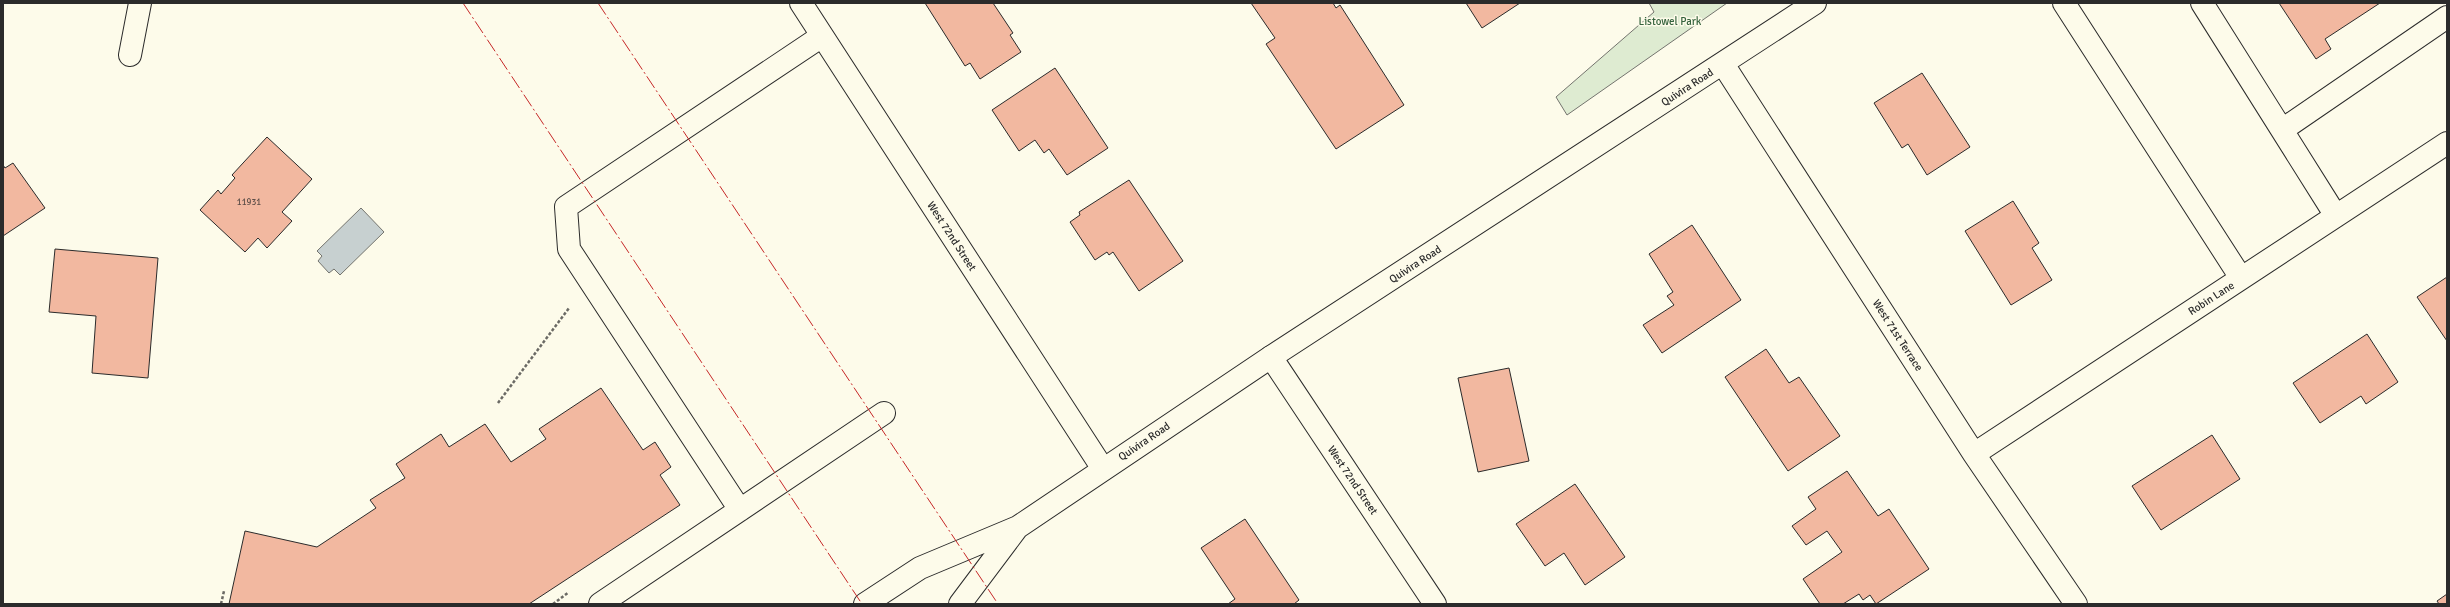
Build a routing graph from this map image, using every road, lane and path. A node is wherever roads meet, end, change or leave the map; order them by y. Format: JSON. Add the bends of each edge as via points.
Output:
{"nodes":[{"id":1,"x":140,"y":3,"type":"edge"},
{"id":2,"x":801,"y":3,"type":"edge"},
{"id":3,"x":1815,"y":3,"type":"edge"},
{"id":4,"x":2064,"y":3,"type":"edge"},
{"id":5,"x":2202,"y":3,"type":"edge"},
{"id":6,"x":2447,"y":17,"type":"edge"},
{"id":7,"x":822,"y":36,"type":"junction"},
{"id":8,"x":130,"y":55,"type":"dead end"},
{"id":9,"x":1723,"y":64,"type":"junction"},
{"id":10,"x":2282,"y":130,"type":"junction"},
{"id":11,"x":2447,"y":143,"type":"edge"},
{"id":12,"x":2336,"y":216,"type":"junction"},
{"id":13,"x":2241,"y":278,"type":"junction"},
{"id":14,"x":589,"y":280,"type":"junction"},
{"id":15,"x":1271,"y":357,"type":"junction"},
{"id":16,"x":498,"y":403,"type":"dead end"},
{"id":17,"x":884,"y":413,"type":"dead end"},
{"id":18,"x":1974,"y":454,"type":"junction"},
{"id":19,"x":1103,"y":469,"type":"junction"},
{"id":20,"x":740,"y":510,"type":"junction"},
{"id":21,"x":1018,"y":527,"type":"junction"},
{"id":22,"x":572,"y":590,"type":"dead end"},
{"id":23,"x":224,"y":591,"type":"dead end"},
{"id":24,"x":221,"y":604,"type":"edge"},
{"id":25,"x":553,"y":604,"type":"edge"},
{"id":26,"x":600,"y":604,"type":"edge"},
{"id":27,"x":866,"y":604,"type":"edge"},
{"id":28,"x":960,"y":604,"type":"edge"},
{"id":29,"x":1435,"y":604,"type":"edge"},
{"id":30,"x":2076,"y":604,"type":"edge"}],
"edges":[{"from":1,"to":8,"type":"street"},
{"from":2,"to":7,"type":"street","name":"West 72nd Street"},
{"from":3,"to":9,"type":"street","name":"Quivira Road"},
{"from":4,"to":13,"type":"street"},
{"from":5,"to":10,"type":"street"},
{"from":6,"to":10,"type":"street"},
{"from":7,"to":14,"type":"street","via":[[566,207],[569,249]]},
{"from":7,"to":19,"type":"street","name":"West 72nd Street"},
{"from":9,"to":15,"type":"street","name":"Quivira Road"},
{"from":9,"to":18,"type":"street","name":"West 71st Terrace"},
{"from":10,"to":12,"type":"street"},
{"from":11,"to":12,"type":"street","name":"Robin Lane"},
{"from":12,"to":13,"type":"street","name":"Robin Lane"},
{"from":13,"to":18,"type":"street","name":"Robin Lane"},
{"from":14,"to":16,"type":"path"},
{"from":14,"to":20,"type":"street"},
{"from":15,"to":19,"type":"street","name":"Quivira Road"},
{"from":15,"to":29,"type":"street","name":"West 72nd Street"},
{"from":17,"to":20,"type":"street"},
{"from":18,"to":30,"type":"street","name":"West 71st Terrace"},
{"from":19,"to":21,"type":"street","name":"Quivira Road"},
{"from":20,"to":26,"type":"street"},
{"from":21,"to":27,"type":"street","name":"Quivira Road","via":[[920,568]]},
{"from":21,"to":28,"type":"street","name":"Quivira Road"},
{"from":22,"to":25,"type":"path"},
{"from":23,"to":24,"type":"path"}]}
